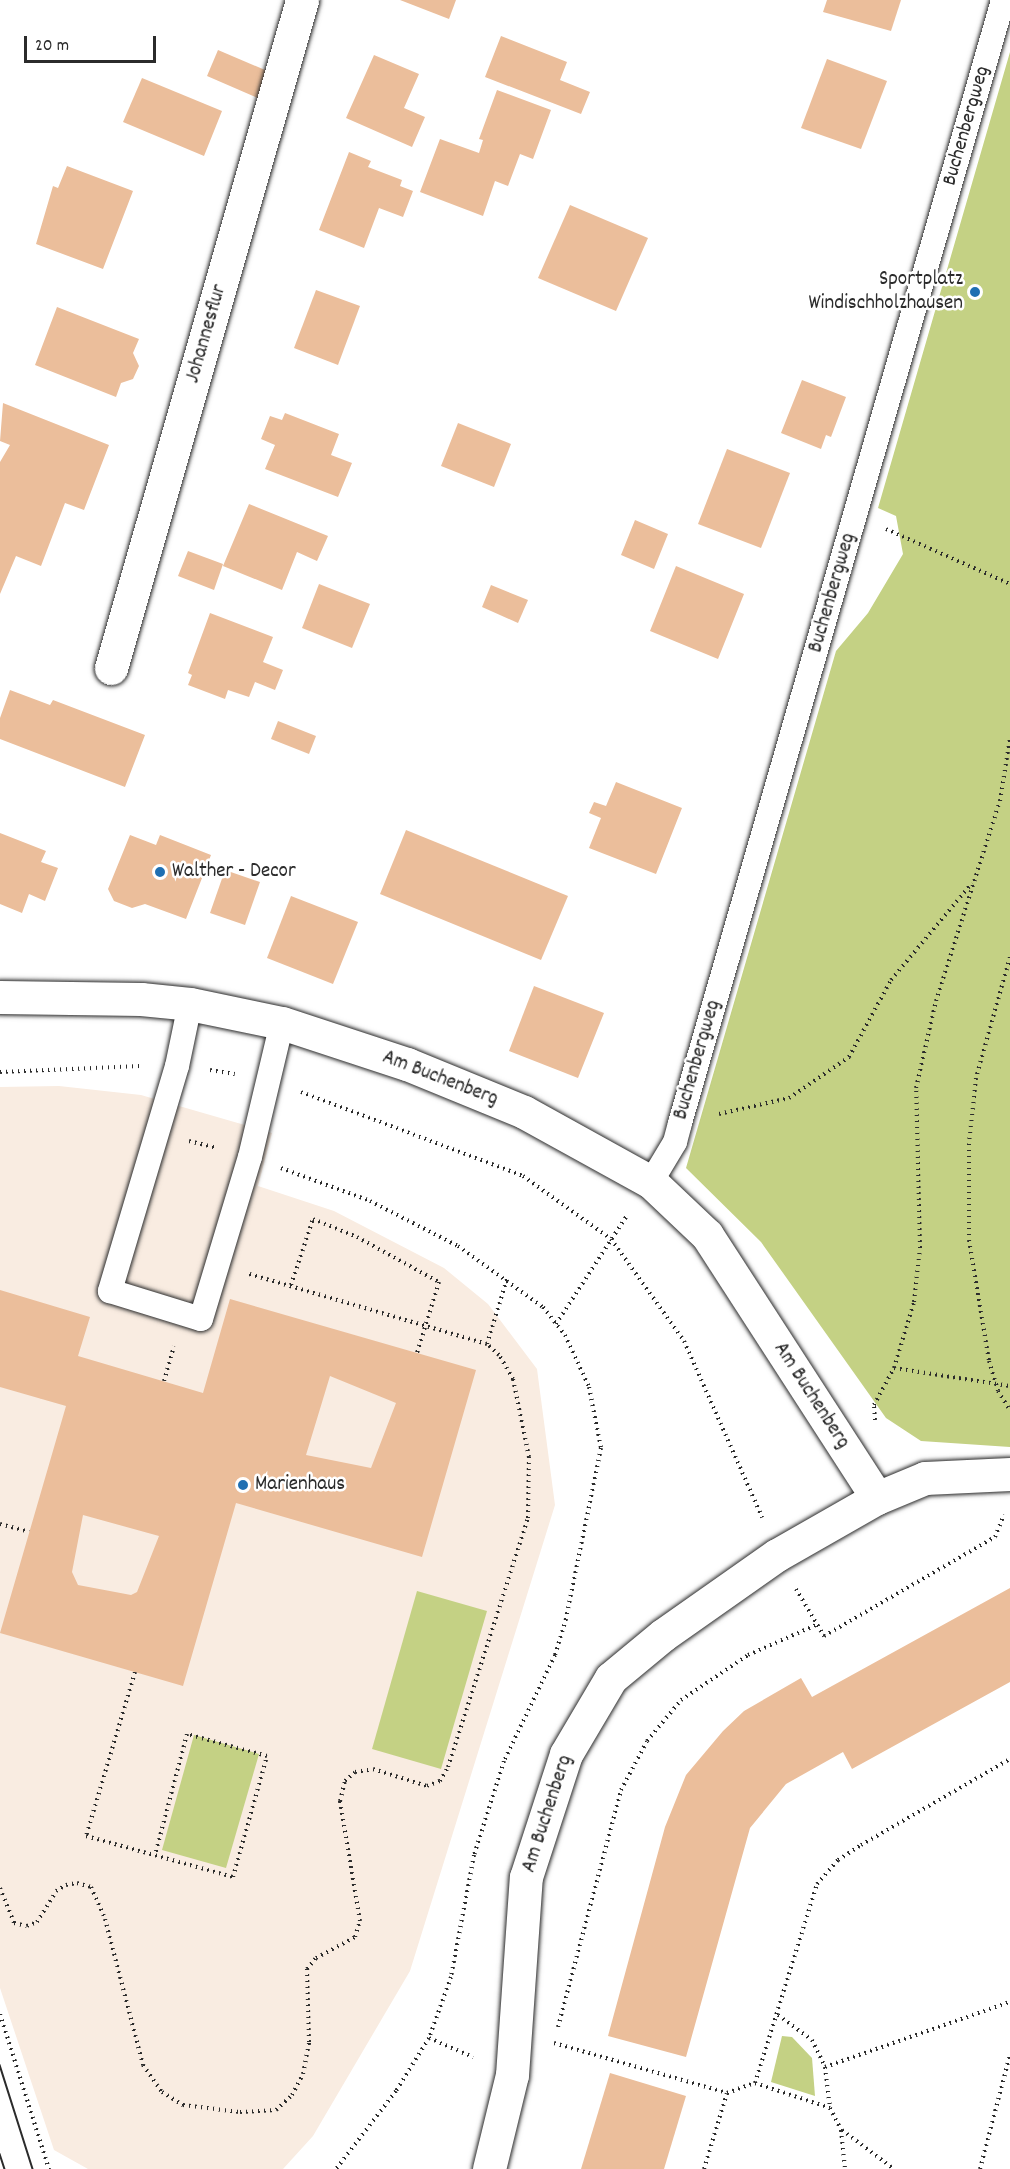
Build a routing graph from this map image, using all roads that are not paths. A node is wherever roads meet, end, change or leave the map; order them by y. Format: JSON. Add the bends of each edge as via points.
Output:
{"nodes":[{"id":1,"x":302,"y":0,"type":"edge"},
{"id":2,"x":1004,"y":0,"type":"edge"},
{"id":3,"x":111,"y":668,"type":"dead end"},
{"id":4,"x":0,"y":998,"type":"edge"},
{"id":5,"x":190,"y":1004,"type":"junction"},
{"id":6,"x":282,"y":1023,"type":"junction"},
{"id":7,"x":651,"y":1182,"type":"junction"},
{"id":8,"x":1010,"y":1474,"type":"edge"},
{"id":9,"x":877,"y":1498,"type":"junction"},
{"id":10,"x":489,"y":2169,"type":"edge"}],
"edges":[{"from":1,"to":3,"type":"street","name":"Johannesflur"},
{"from":2,"to":7,"type":"lane","name":"Buchenbergweg","via":[[675,1142]]},
{"from":4,"to":5,"type":"street","name":"Am Buchenberg","via":[[117,997]]},
{"from":5,"to":6,"type":"street","name":"Am Buchenberg"},
{"from":5,"to":6,"type":"lane","via":[[177,1066],[110,1291],[201,1319],[250,1157]]},
{"from":6,"to":7,"type":"street","name":"Am Buchenberg","via":[[407,1064],[524,1112]]},
{"from":7,"to":9,"type":"street","name":"Am Buchenberg","via":[[707,1235]]},
{"from":8,"to":9,"type":"street","via":[[925,1478]]},
{"from":9,"to":10,"type":"street","name":"Am Buchenberg","via":[[777,1555],[663,1635],[612,1678],[566,1754],[526,1877],[512,2075]]}]}
